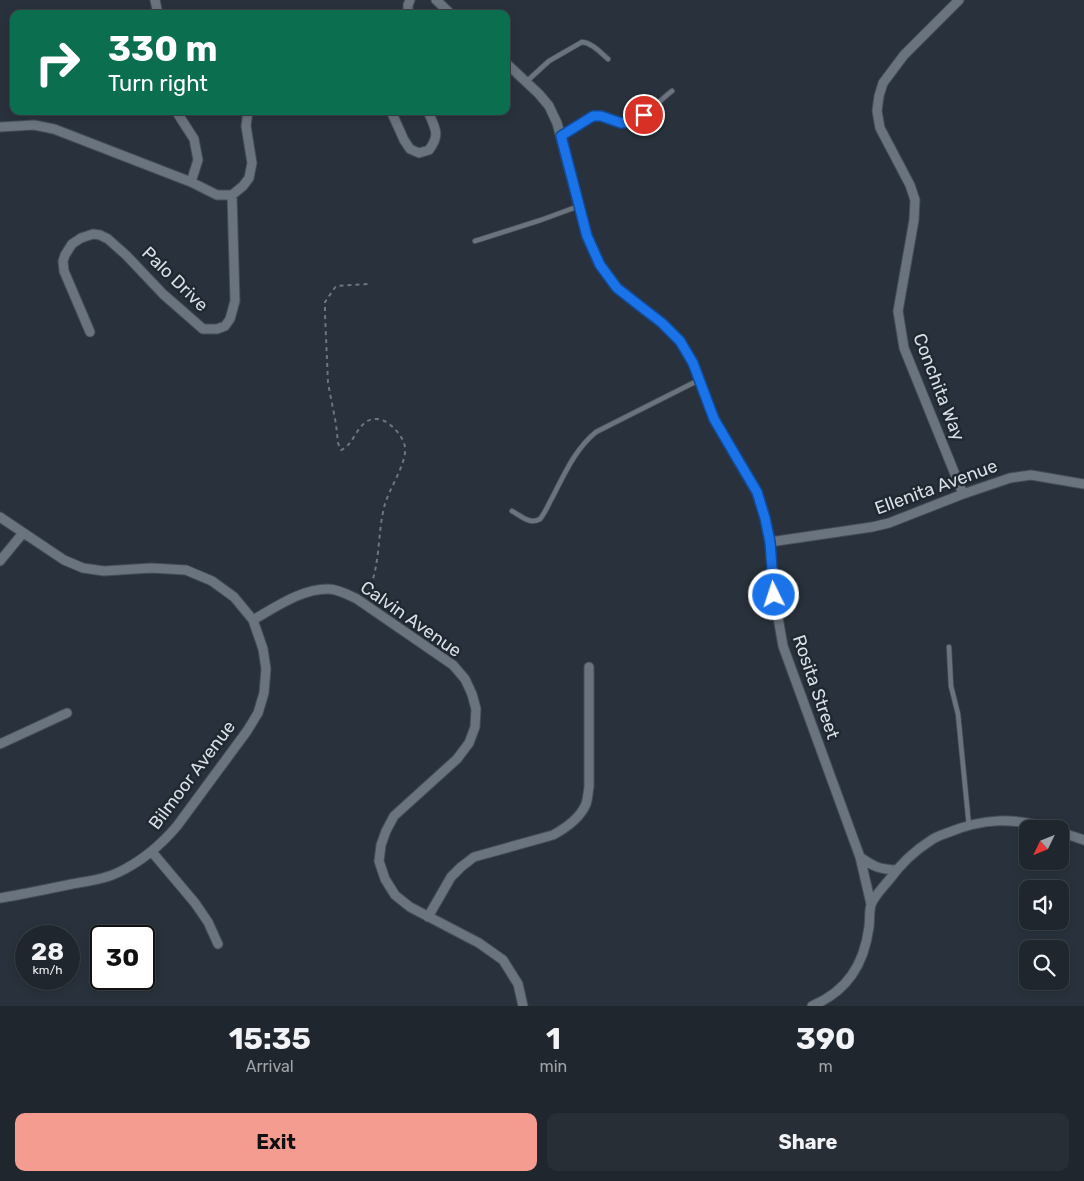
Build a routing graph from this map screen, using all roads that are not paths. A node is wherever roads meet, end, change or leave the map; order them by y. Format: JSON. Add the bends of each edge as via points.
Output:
{"nodes":[{"id":1,"x":436,"y":0,"type":"edge"},
{"id":2,"x":959,"y":0,"type":"edge"},
{"id":3,"x":447,"y":10,"type":"edge"},
{"id":4,"x":608,"y":59,"type":"dead end"},
{"id":5,"x":510,"y":67,"type":"edge"},
{"id":6,"x":526,"y":82,"type":"junction"},
{"id":7,"x":672,"y":91,"type":"dead end"},
{"id":8,"x":179,"y":115,"type":"edge"},
{"id":9,"x":247,"y":115,"type":"edge"},
{"id":10,"x":393,"y":115,"type":"edge"},
{"id":11,"x":430,"y":115,"type":"edge"},
{"id":12,"x":0,"y":128,"type":"edge"},
{"id":13,"x":561,"y":136,"type":"junction"},
{"id":14,"x":191,"y":182,"type":"junction"},
{"id":15,"x":232,"y":195,"type":"junction"},
{"id":16,"x":579,"y":206,"type":"junction"},
{"id":17,"x":475,"y":241,"type":"dead end"},
{"id":18,"x":90,"y":332,"type":"dead end"},
{"id":19,"x":699,"y":380,"type":"junction"},
{"id":20,"x":1084,"y":484,"type":"edge"},
{"id":21,"x":963,"y":494,"type":"junction"},
{"id":22,"x":512,"y":511,"type":"dead end"},
{"id":23,"x":0,"y":517,"type":"edge"},
{"id":24,"x":23,"y":533,"type":"junction"},
{"id":25,"x":770,"y":542,"type":"junction"},
{"id":26,"x":0,"y":562,"type":"edge"},
{"id":27,"x":253,"y":620,"type":"junction"},
{"id":28,"x":949,"y":647,"type":"dead end"},
{"id":29,"x":589,"y":667,"type":"dead end"},
{"id":30,"x":67,"y":713,"type":"dead end"},
{"id":31,"x":0,"y":744,"type":"edge"},
{"id":32,"x":1019,"y":820,"type":"edge"},
{"id":33,"x":969,"y":826,"type":"junction"},
{"id":34,"x":1069,"y":835,"type":"edge"},
{"id":35,"x":1084,"y":840,"type":"edge"},
{"id":36,"x":152,"y":852,"type":"junction"},
{"id":37,"x":860,"y":857,"type":"junction"},
{"id":38,"x":896,"y":870,"type":"junction"},
{"id":39,"x":0,"y":898,"type":"edge"},
{"id":40,"x":871,"y":904,"type":"junction"},
{"id":41,"x":428,"y":917,"type":"junction"},
{"id":42,"x":218,"y":944,"type":"dead end"},
{"id":43,"x":523,"y":1006,"type":"edge"},
{"id":44,"x":812,"y":1006,"type":"edge"}],
"edges":[{"from":1,"to":3,"type":"street"},
{"from":2,"to":21,"type":"street","name":"Conchita Way","via":[[904,55],[883,82],[877,111],[880,128],[915,200],[898,311],[904,348]]},
{"from":4,"to":6,"type":"lane","via":[[596,48],[582,42],[549,61]]},
{"from":5,"to":6,"type":"street","name":"Rosita Street"},
{"from":6,"to":13,"type":"street","name":"Rosita Street","via":[[549,106]]},
{"from":7,"to":13,"type":"lane","via":[[644,115],[628,122],[593,116]]},
{"from":8,"to":14,"type":"street","via":[[194,139],[198,160]]},
{"from":9,"to":15,"type":"street","via":[[252,163],[249,178]]},
{"from":10,"to":11,"type":"street","via":[[410,149],[419,153],[429,150],[436,141]]},
{"from":12,"to":14,"type":"street","via":[[34,126],[54,130]]},
{"from":13,"to":16,"type":"street","name":"Rosita Street"},
{"from":14,"to":15,"type":"street","via":[[217,195]]},
{"from":15,"to":18,"type":"street","name":"Palo Drive","via":[[235,301],[225,326],[203,329],[108,239],[93,234],[72,244],[63,262]]},
{"from":16,"to":17,"type":"lane"},
{"from":16,"to":19,"type":"street","name":"Rosita Street","via":[[587,236],[600,265],[617,288],[680,341]]},
{"from":19,"to":22,"type":"lane","via":[[590,436],[575,455],[540,519],[533,522]]},
{"from":19,"to":25,"type":"street","name":"Rosita Street","via":[[714,419],[757,492]]},
{"from":20,"to":21,"type":"street","name":"Ellenita Avenue","via":[[1031,475],[1010,478]]},
{"from":21,"to":25,"type":"street","name":"Ellenita Avenue","via":[[889,523]]},
{"from":23,"to":24,"type":"street"},
{"from":24,"to":26,"type":"street"},
{"from":24,"to":27,"type":"street","via":[[64,560],[83,568],[104,571],[186,570],[212,580],[234,597]]},
{"from":25,"to":37,"type":"street","name":"Rosita Street","via":[[774,595],[783,646]]},
{"from":27,"to":36,"type":"street","name":"Bilmoor Avenue","via":[[266,669],[258,713],[177,826]]},
{"from":27,"to":41,"type":"street","name":"Calvin Avenue","via":[[308,592],[329,589],[348,594],[452,665],[465,679],[476,709],[475,727],[469,743],[457,759],[394,816],[380,845],[379,861],[385,879],[396,895]]},
{"from":28,"to":33,"type":"lane"},
{"from":29,"to":41,"type":"street","via":[[589,787],[586,804],[565,829],[554,835],[474,857],[461,866]]},
{"from":30,"to":31,"type":"street"},
{"from":32,"to":33,"type":"street","via":[[987,821]]},
{"from":33,"to":38,"type":"street","via":[[930,840]]},
{"from":34,"to":35,"type":"street"},
{"from":36,"to":39,"type":"street","name":"Bilmoor Avenue","via":[[115,874]]},
{"from":36,"to":42,"type":"street","via":[[195,903]]},
{"from":37,"to":38,"type":"street","via":[[881,869]]},
{"from":37,"to":40,"type":"street","name":"Rosita Street"},
{"from":38,"to":40,"type":"street"},
{"from":40,"to":44,"type":"street","via":[[864,953],[848,982]]},
{"from":41,"to":43,"type":"street","name":"Calvin Avenue","via":[[479,943],[503,960],[518,984]]}]}
